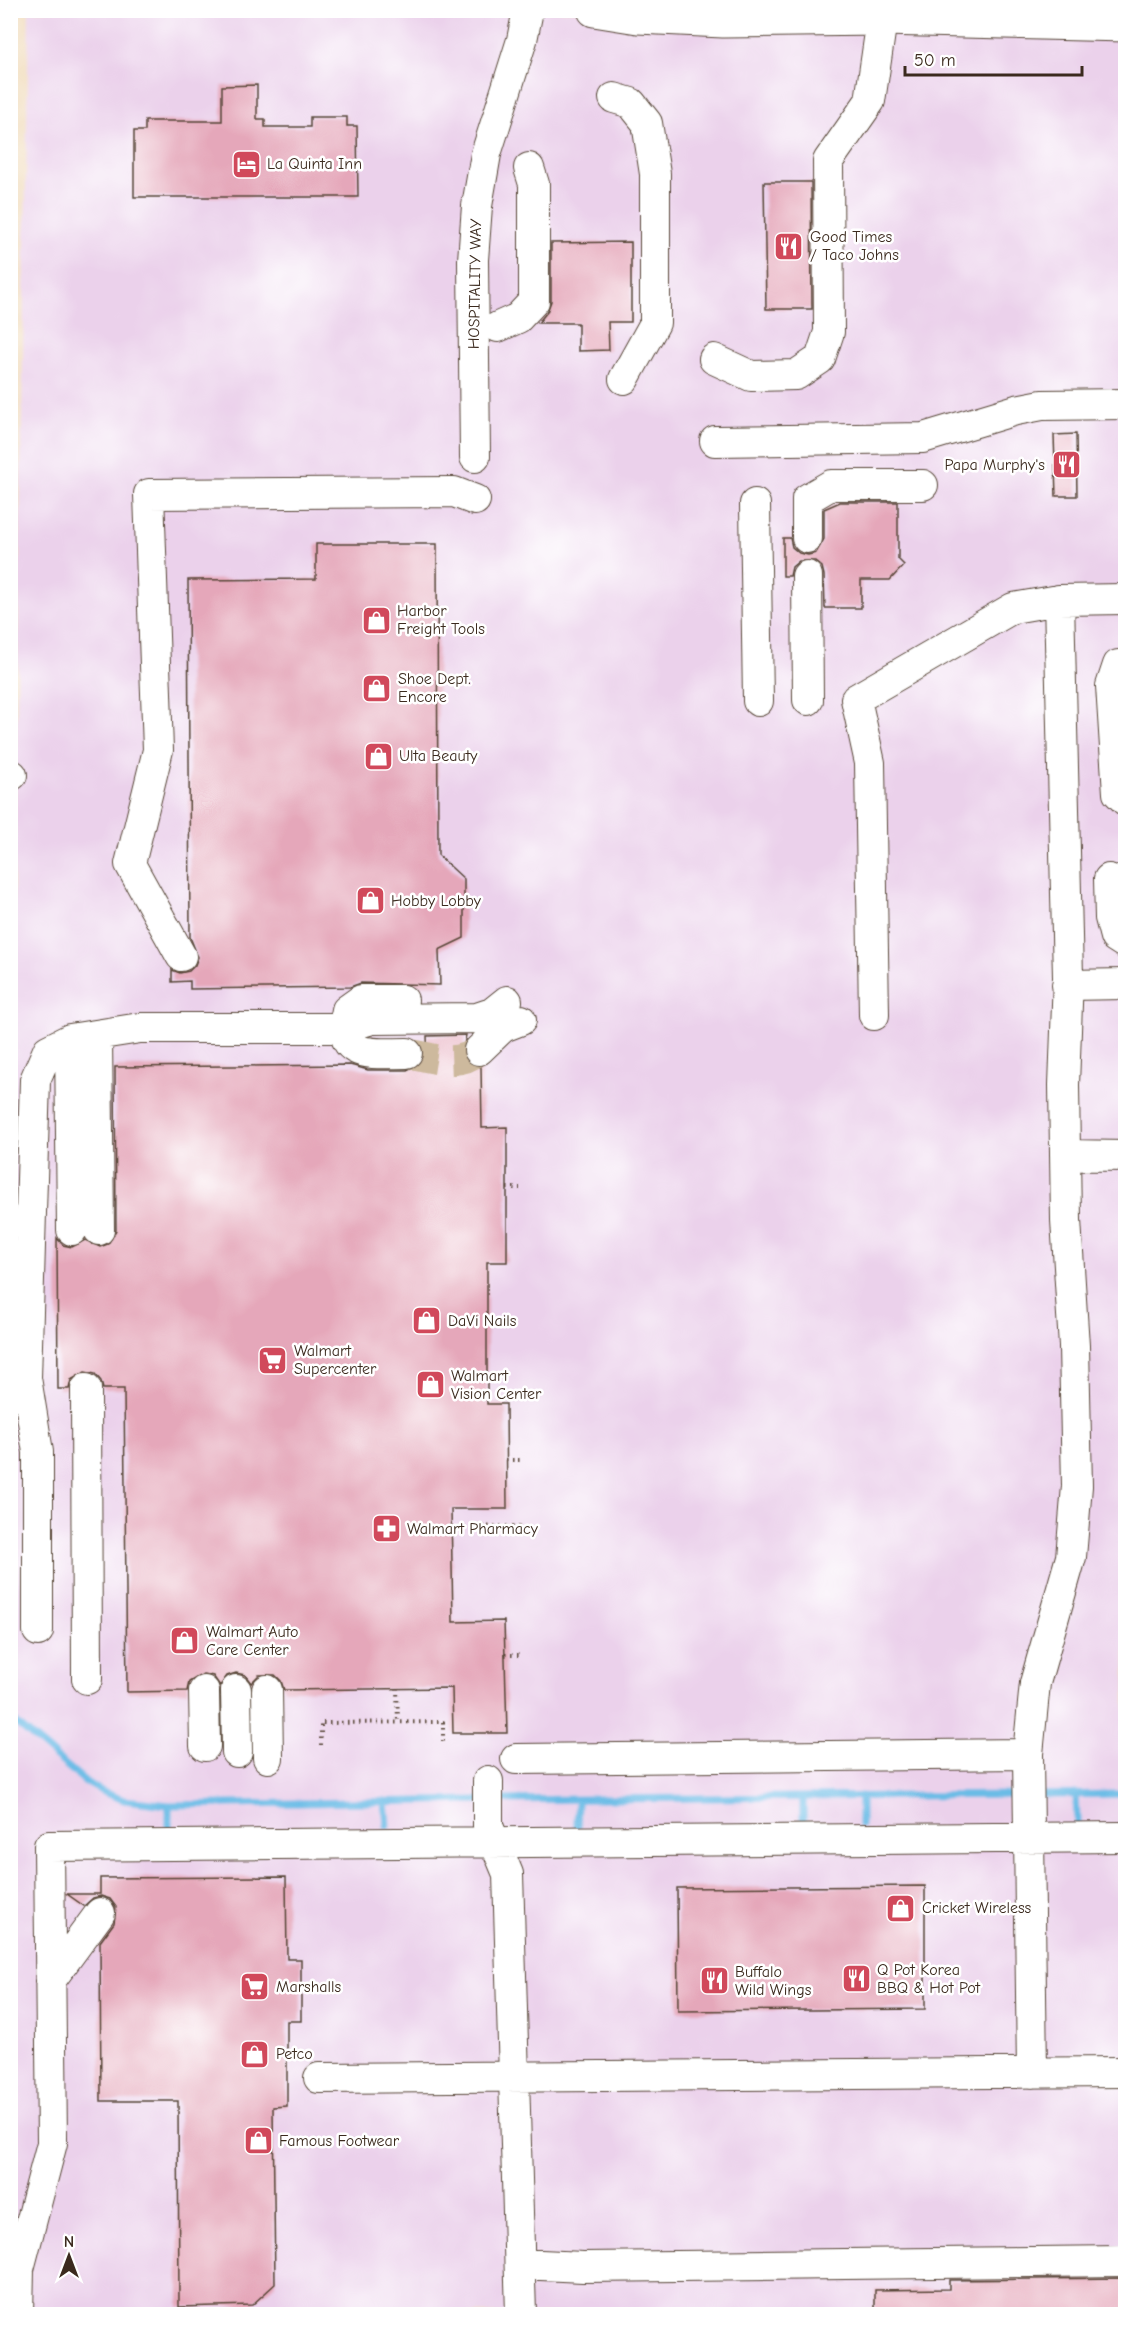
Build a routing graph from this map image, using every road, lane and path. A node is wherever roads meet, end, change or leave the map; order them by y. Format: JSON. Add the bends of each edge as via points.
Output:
{"nodes":[{"id":1,"x":528,"y":10,"type":"edge"},
{"id":2,"x":594,"y":10,"type":"edge"},
{"id":3,"x":776,"y":15,"type":"edge"},
{"id":4,"x":809,"y":15,"type":"edge"},
{"id":5,"x":723,"y":16,"type":"edge"},
{"id":6,"x":882,"y":19,"type":"junction"},
{"id":7,"x":1125,"y":26,"type":"edge"},
{"id":8,"x":614,"y":98,"type":"dead end"},
{"id":9,"x":529,"y":168,"type":"dead end"},
{"id":10,"x":498,"y":327,"type":"dead end"},
{"id":11,"x":714,"y":359,"type":"dead end"},
{"id":12,"x":624,"y":380,"type":"dead end"},
{"id":13,"x":1125,"y":404,"type":"edge"},
{"id":14,"x":715,"y":441,"type":"dead end"},
{"id":15,"x":475,"y":458,"type":"dead end"},
{"id":16,"x":923,"y":485,"type":"dead end"},
{"id":17,"x":475,"y":500,"type":"dead end"},
{"id":18,"x":755,"y":504,"type":"dead end"},
{"id":19,"x":807,"y":538,"type":"dead end"},
{"id":20,"x":807,"y":576,"type":"dead end"},
{"id":21,"x":1125,"y":599,"type":"edge"},
{"id":22,"x":1059,"y":600,"type":"junction"},
{"id":23,"x":1118,"y":665,"type":"dead end"},
{"id":24,"x":808,"y":700,"type":"dead end"},
{"id":25,"x":758,"y":701,"type":"dead end"},
{"id":26,"x":1125,"y":801,"type":"edge"},
{"id":27,"x":1109,"y":879,"type":"dead end"},
{"id":28,"x":1125,"y":944,"type":"edge"},
{"id":29,"x":181,"y":956,"type":"dead end"},
{"id":30,"x":1125,"y":984,"type":"edge"},
{"id":31,"x":1067,"y":985,"type":"junction"},
{"id":32,"x":874,"y":1015,"type":"dead end"},
{"id":33,"x":343,"y":1028,"type":"junction"},
{"id":34,"x":84,"y":1037,"type":"junction"},
{"id":35,"x":479,"y":1050,"type":"tunnel mouth"},
{"id":36,"x":407,"y":1053,"type":"tunnel mouth"},
{"id":37,"x":1065,"y":1155,"type":"junction"},
{"id":38,"x":1125,"y":1156,"type":"edge"},
{"id":39,"x":507,"y":1188,"type":"dead end"},
{"id":40,"x":520,"y":1188,"type":"dead end"},
{"id":41,"x":85,"y":1230,"type":"dead end"},
{"id":42,"x":86,"y":1389,"type":"dead end"},
{"id":43,"x":506,"y":1460,"type":"dead end"},
{"id":44,"x":522,"y":1460,"type":"dead end"},
{"id":45,"x":522,"y":1526,"type":"dead end"},
{"id":46,"x":452,"y":1527,"type":"dead end"},
{"id":47,"x":38,"y":1631,"type":"dead end"},
{"id":48,"x":505,"y":1655,"type":"dead end"},
{"id":49,"x":523,"y":1655,"type":"dead end"},
{"id":50,"x":87,"y":1679,"type":"dead end"},
{"id":51,"x":397,"y":1688,"type":"dead end"},
{"id":52,"x":228,"y":1691,"type":"joint"},
{"id":53,"x":398,"y":1722,"type":"junction"},
{"id":54,"x":443,"y":1744,"type":"dead end"},
{"id":55,"x":321,"y":1745,"type":"dead end"},
{"id":56,"x":516,"y":1759,"type":"dead end"},
{"id":57,"x":1028,"y":1761,"type":"junction"},
{"id":58,"x":488,"y":1781,"type":"dead end"},
{"id":59,"x":1030,"y":1830,"type":"junction"},
{"id":60,"x":491,"y":1833,"type":"junction"},
{"id":61,"x":1125,"y":1837,"type":"edge"},
{"id":62,"x":93,"y":1911,"type":"dead end"},
{"id":63,"x":50,"y":1970,"type":"junction"},
{"id":64,"x":1125,"y":2072,"type":"edge"},
{"id":65,"x":1032,"y":2073,"type":"junction"},
{"id":66,"x":514,"y":2077,"type":"junction"},
{"id":67,"x":319,"y":2078,"type":"dead end"},
{"id":68,"x":1125,"y":2261,"type":"edge"},
{"id":69,"x":520,"y":2264,"type":"junction"},
{"id":70,"x":18,"y":2314,"type":"edge"},
{"id":71,"x":521,"y":2314,"type":"edge"}],
"edges":[{"from":1,"to":15,"type":"street","name":"HOSPITALITY WAY","via":[[486,154],[477,206],[473,260]]},
{"from":2,"to":5,"type":"main road","via":[[638,17]]},
{"from":3,"to":4,"type":"main road"},
{"from":3,"to":5,"type":"main road"},
{"from":4,"to":6,"type":"main road"},
{"from":6,"to":7,"type":"main road"},
{"from":6,"to":11,"type":"street","via":[[870,100],[828,161],[829,332],[820,359],[796,375],[751,376]]},
{"from":8,"to":12,"type":"street","via":[[631,103],[647,123],[655,174],[655,323]]},
{"from":9,"to":10,"type":"street","via":[[534,184],[534,301],[518,318]]},
{"from":13,"to":14,"type":"street","via":[[1042,405],[923,438]]},
{"from":16,"to":19,"type":"street","via":[[831,485],[807,499]]},
{"from":17,"to":29,"type":"street","via":[[454,492],[148,495],[158,750],[130,864]]},
{"from":18,"to":25,"type":"street"},
{"from":20,"to":24,"type":"street"},
{"from":21,"to":22,"type":"street"},
{"from":22,"to":31,"type":"street"},
{"from":22,"to":32,"type":"street","via":[[1013,608],[856,699],[870,763]]},
{"from":23,"to":26,"type":"street","via":[[1111,686],[1118,793]]},
{"from":27,"to":28,"type":"street","via":[[1110,918],[1115,937]]},
{"from":30,"to":31,"type":"street"},
{"from":31,"to":37,"type":"street"},
{"from":33,"to":34,"type":"street","via":[[140,1028]]},
{"from":33,"to":35,"type":"street","via":[[347,1010],[361,1000],[481,999],[509,1003],[503,1028]]},
{"from":33,"to":36,"type":"street","via":[[350,1046],[362,1053]]},
{"from":34,"to":41,"type":"street"},
{"from":34,"to":47,"type":"street","via":[[48,1050],[35,1080],[26,1378],[38,1452]]},
{"from":37,"to":38,"type":"street"},
{"from":37,"to":57,"type":"street","via":[[1077,1486],[1071,1557],[1035,1683]]},
{"from":39,"to":40,"type":"path"},
{"from":42,"to":50,"type":"street"},
{"from":43,"to":44,"type":"path"},
{"from":45,"to":46,"type":"path"},
{"from":48,"to":49,"type":"path"},
{"from":51,"to":53,"type":"path"},
{"from":52,"to":52,"type":"street","via":[[229,1750]]},
{"from":53,"to":54,"type":"path","via":[[442,1722]]},
{"from":53,"to":55,"type":"path","via":[[321,1723]]},
{"from":56,"to":57,"type":"street"},
{"from":57,"to":59,"type":"street"},
{"from":58,"to":60,"type":"street"},
{"from":59,"to":60,"type":"street"},
{"from":59,"to":61,"type":"street"},
{"from":59,"to":65,"type":"street"},
{"from":60,"to":63,"type":"street","via":[[49,1846]]},
{"from":60,"to":66,"type":"street","via":[[508,1874]]},
{"from":62,"to":63,"type":"street"},
{"from":63,"to":70,"type":"street","via":[[52,2144],[19,2269]]},
{"from":64,"to":65,"type":"street"},
{"from":65,"to":66,"type":"street"},
{"from":66,"to":67,"type":"street"},
{"from":66,"to":69,"type":"street"},
{"from":68,"to":69,"type":"street","via":[[583,2267]]},
{"from":69,"to":71,"type":"street"}]}
